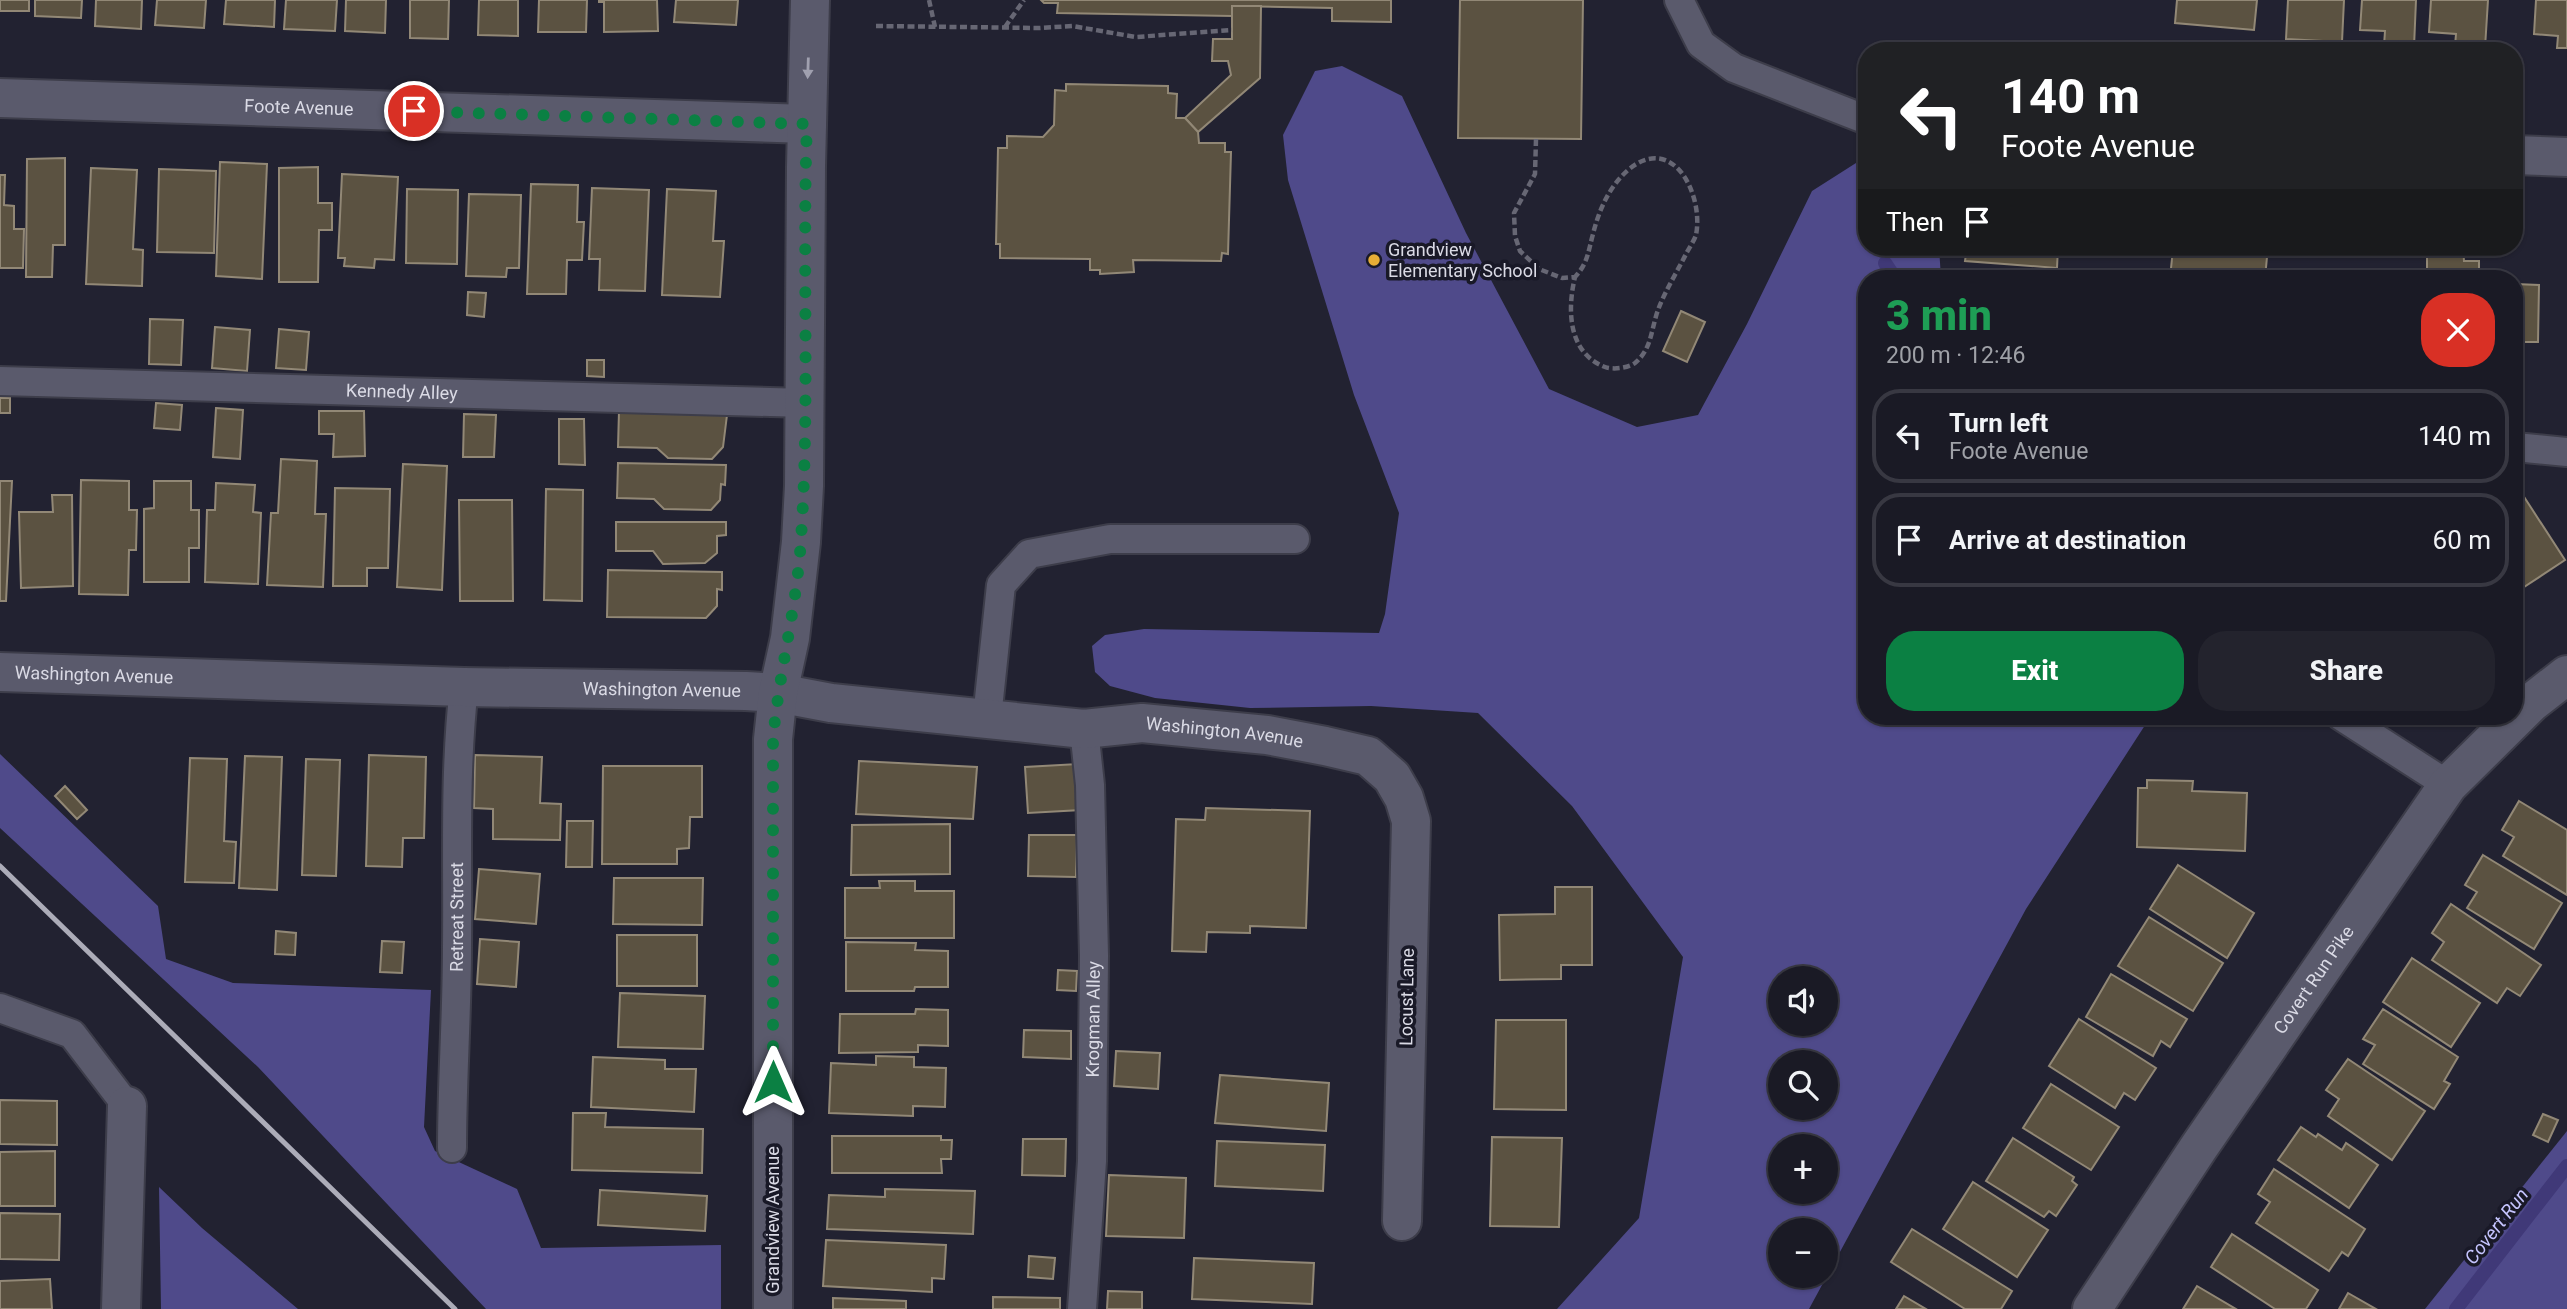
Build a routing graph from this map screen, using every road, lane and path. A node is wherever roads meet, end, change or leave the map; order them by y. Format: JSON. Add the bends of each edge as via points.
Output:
{"nodes":[{"id":1,"x":810,"y":0,"type":"edge"},
{"id":2,"x":929,"y":0,"type":"edge"},
{"id":3,"x":1024,"y":0,"type":"edge"},
{"id":4,"x":1679,"y":0,"type":"edge"},
{"id":5,"x":876,"y":26,"type":"dead end"},
{"id":6,"x":935,"y":27,"type":"junction"},
{"id":7,"x":1004,"y":28,"type":"junction"},
{"id":8,"x":1231,"y":30,"type":"dead end"},
{"id":9,"x":0,"y":98,"type":"edge"},
{"id":10,"x":1858,"y":116,"type":"edge"},
{"id":11,"x":807,"y":124,"type":"junction"},
{"id":12,"x":1536,"y":139,"type":"dead end"},
{"id":13,"x":2523,"y":155,"type":"edge"},
{"id":14,"x":2567,"y":157,"type":"edge"},
{"id":15,"x":1575,"y":277,"type":"junction"},
{"id":16,"x":0,"y":381,"type":"edge"},
{"id":17,"x":806,"y":403,"type":"junction"},
{"id":18,"x":2523,"y":448,"type":"edge"},
{"id":19,"x":2567,"y":452,"type":"edge"},
{"id":20,"x":1295,"y":539,"type":"dead end"},
{"id":21,"x":0,"y":672,"type":"edge"},
{"id":22,"x":2567,"y":675,"type":"edge"},
{"id":23,"x":464,"y":687,"type":"junction"},
{"id":24,"x":778,"y":693,"type":"junction"},
{"id":25,"x":2523,"y":712,"type":"edge"},
{"id":26,"x":987,"y":718,"type":"junction"},
{"id":27,"x":2355,"y":725,"type":"edge"},
{"id":28,"x":2509,"y":725,"type":"edge"},
{"id":29,"x":1084,"y":729,"type":"junction"},
{"id":30,"x":1392,"y":778,"type":"joint"},
{"id":31,"x":2448,"y":785,"type":"junction"},
{"id":32,"x":0,"y":1008,"type":"edge"},
{"id":33,"x":127,"y":1106,"type":"joint"},
{"id":34,"x":452,"y":1148,"type":"dead end"},
{"id":35,"x":1402,"y":1221,"type":"dead end"},
{"id":36,"x":121,"y":1309,"type":"edge"},
{"id":37,"x":773,"y":1309,"type":"edge"},
{"id":38,"x":1083,"y":1309,"type":"edge"},
{"id":39,"x":2092,"y":1309,"type":"edge"}],
"edges":[{"from":1,"to":11,"type":"street","name":"Grandview Avenue","one_way":true},
{"from":2,"to":6,"type":"path"},
{"from":3,"to":7,"type":"path"},
{"from":4,"to":10,"type":"lane","via":[[1701,44],[1734,68]]},
{"from":5,"to":6,"type":"path"},
{"from":6,"to":7,"type":"path"},
{"from":7,"to":8,"type":"path","via":[[1072,26],[1136,37]]},
{"from":9,"to":11,"type":"street","name":"Foote Avenue"},
{"from":11,"to":17,"type":"street","name":"Grandview Avenue"},
{"from":12,"to":15,"type":"path","via":[[1535,174],[1514,213],[1515,236],[1520,251],[1539,269],[1562,278]]},
{"from":13,"to":14,"type":"street"},
{"from":15,"to":15,"type":"path","via":[[1572,326],[1578,346],[1593,363],[1612,370],[1634,364],[1651,341],[1658,310],[1696,235],[1695,205],[1684,175],[1665,159],[1645,158],[1627,171],[1605,198],[1585,266]]},
{"from":16,"to":17,"type":"lane","name":"Kennedy Alley"},
{"from":17,"to":24,"type":"street","name":"Grandview Avenue","via":[[801,542],[790,639]]},
{"from":18,"to":19,"type":"lane"},
{"from":20,"to":26,"type":"lane","via":[[1110,539],[1029,554],[1001,584]]},
{"from":21,"to":23,"type":"street","name":"Washington Avenue"},
{"from":22,"to":25,"type":"street","name":"Covert Run Pike"},
{"from":23,"to":24,"type":"street","name":"Washington Avenue"},
{"from":23,"to":34,"type":"lane","name":"Retreat Street","via":[[458,733]]},
{"from":24,"to":26,"type":"street","name":"Washington Avenue","via":[[831,703]]},
{"from":24,"to":37,"type":"street","name":"Grandview Avenue","via":[[773,739]]},
{"from":26,"to":29,"type":"street","name":"Washington Avenue"},
{"from":27,"to":31,"type":"lane"},
{"from":28,"to":31,"type":"street","name":"Covert Run Pike"},
{"from":29,"to":30,"type":"street","name":"Washington Avenue","via":[[1142,723],[1267,735],[1368,756]]},
{"from":29,"to":38,"type":"lane","name":"Krogman Alley","via":[[1090,785],[1094,970],[1092,1161]]},
{"from":30,"to":35,"type":"street","name":"Locust Lane","via":[[1411,821]]},
{"from":31,"to":39,"type":"street","name":"Covert Run Pike"},
{"from":32,"to":33,"type":"lane","via":[[72,1034]]},
{"from":33,"to":36,"type":"street"}]}
